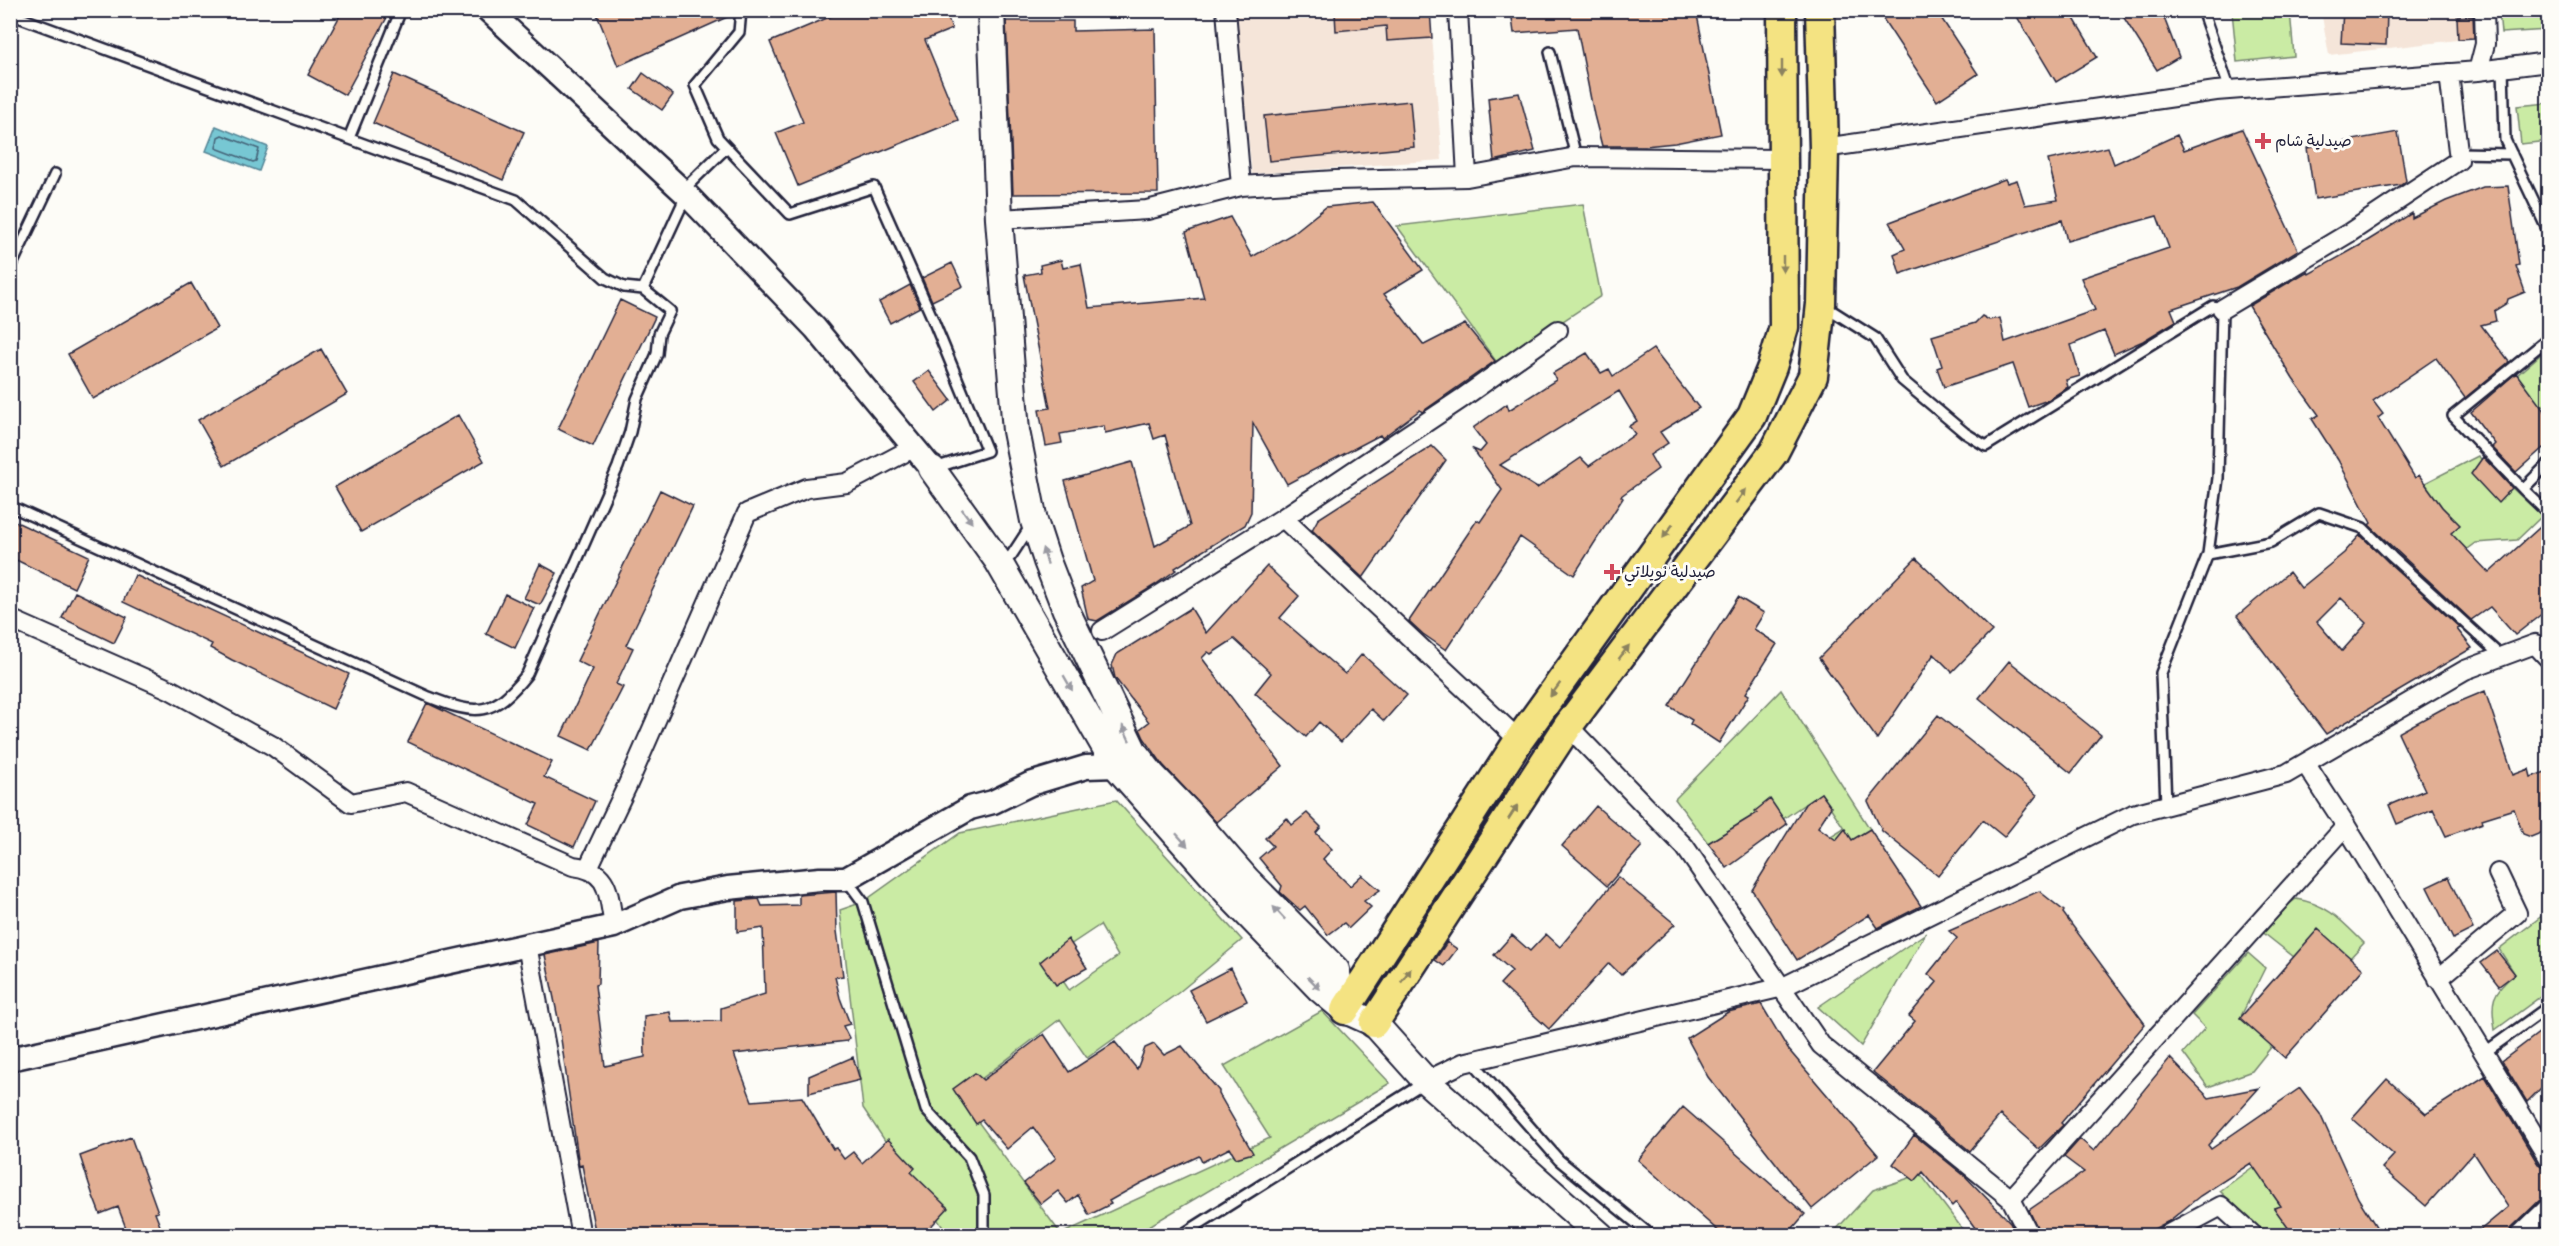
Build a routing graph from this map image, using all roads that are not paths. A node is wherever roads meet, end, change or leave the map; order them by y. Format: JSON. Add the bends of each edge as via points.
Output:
{"nodes":[{"id":1,"x":401,"y":10,"type":"edge"},
{"id":2,"x":488,"y":10,"type":"edge"},
{"id":3,"x":741,"y":10,"type":"edge"},
{"id":4,"x":991,"y":10,"type":"edge"},
{"id":5,"x":1226,"y":10,"type":"edge"},
{"id":6,"x":1458,"y":10,"type":"edge"},
{"id":7,"x":1782,"y":10,"type":"edge"},
{"id":8,"x":1820,"y":10,"type":"edge"},
{"id":9,"x":2202,"y":10,"type":"edge"},
{"id":10,"x":2484,"y":10,"type":"edge"},
{"id":11,"x":10,"y":14,"type":"edge"},
{"id":12,"x":1550,"y":52,"type":"dead end"},
{"id":13,"x":2548,"y":63,"type":"edge"},
{"id":14,"x":2503,"y":68,"type":"junction"},
{"id":15,"x":2478,"y":71,"type":"junction"},
{"id":16,"x":2448,"y":73,"type":"junction"},
{"id":17,"x":2230,"y":90,"type":"junction"},
{"id":18,"x":349,"y":138,"type":"junction"},
{"id":19,"x":726,"y":148,"type":"junction"},
{"id":20,"x":1824,"y":148,"type":"junction"},
{"id":21,"x":2458,"y":153,"type":"junction"},
{"id":22,"x":2512,"y":154,"type":"junction"},
{"id":23,"x":1576,"y":157,"type":"junction"},
{"id":24,"x":1783,"y":159,"type":"junction"},
{"id":25,"x":55,"y":174,"type":"dead end"},
{"id":26,"x":1467,"y":177,"type":"junction"},
{"id":27,"x":1241,"y":186,"type":"junction"},
{"id":28,"x":685,"y":193,"type":"junction"},
{"id":29,"x":999,"y":219,"type":"junction"},
{"id":30,"x":2548,"y":231,"type":"edge"},
{"id":31,"x":10,"y":269,"type":"edge"},
{"id":32,"x":643,"y":289,"type":"junction"},
{"id":33,"x":1821,"y":304,"type":"junction"},
{"id":34,"x":2222,"y":309,"type":"junction"},
{"id":35,"x":1558,"y":330,"type":"dead end"},
{"id":36,"x":2548,"y":339,"type":"edge"},
{"id":37,"x":913,"y":448,"type":"junction"},
{"id":38,"x":2548,"y":464,"type":"edge"},
{"id":39,"x":932,"y":469,"type":"junction"},
{"id":40,"x":2523,"y":489,"type":"junction"},
{"id":41,"x":10,"y":506,"type":"edge"},
{"id":42,"x":2548,"y":513,"type":"edge"},
{"id":43,"x":1283,"y":518,"type":"junction"},
{"id":44,"x":1034,"y":521,"type":"junction"},
{"id":45,"x":2208,"y":554,"type":"junction"},
{"id":46,"x":998,"y":561,"type":"junction"},
{"id":47,"x":10,"y":619,"type":"edge"},
{"id":48,"x":1102,"y":631,"type":"dead end"},
{"id":49,"x":2502,"y":657,"type":"junction"},
{"id":50,"x":2548,"y":658,"type":"edge"},
{"id":51,"x":1568,"y":726,"type":"junction"},
{"id":52,"x":1519,"y":740,"type":"junction"},
{"id":53,"x":1128,"y":763,"type":"junction"},
{"id":54,"x":2305,"y":763,"type":"junction"},
{"id":55,"x":2166,"y":805,"type":"junction"},
{"id":56,"x":2346,"y":826,"type":"junction"},
{"id":57,"x":588,"y":868,"type":"junction"},
{"id":58,"x":2498,"y":873,"type":"dead end"},
{"id":59,"x":846,"y":879,"type":"junction"},
{"id":60,"x":614,"y":926,"type":"junction"},
{"id":61,"x":527,"y":945,"type":"junction"},
{"id":62,"x":2438,"y":980,"type":"junction"},
{"id":63,"x":1783,"y":987,"type":"junction"},
{"id":64,"x":2548,"y":1007,"type":"edge"},
{"id":65,"x":1345,"y":1010,"type":"junction"},
{"id":66,"x":1374,"y":1023,"type":"junction"},
{"id":67,"x":2484,"y":1053,"type":"junction"},
{"id":68,"x":10,"y":1059,"type":"edge"},
{"id":69,"x":1472,"y":1061,"type":"junction"},
{"id":70,"x":1426,"y":1081,"type":"junction"},
{"id":71,"x":2548,"y":1158,"type":"edge"},
{"id":72,"x":2011,"y":1199,"type":"junction"},
{"id":73,"x":2548,"y":1208,"type":"edge"},
{"id":74,"x":581,"y":1236,"type":"edge"},
{"id":75,"x":984,"y":1236,"type":"edge"},
{"id":76,"x":1180,"y":1236,"type":"edge"},
{"id":77,"x":1601,"y":1236,"type":"edge"},
{"id":78,"x":1652,"y":1236,"type":"edge"},
{"id":79,"x":2030,"y":1236,"type":"edge"},
{"id":80,"x":2165,"y":1236,"type":"edge"},
{"id":81,"x":2254,"y":1236,"type":"edge"},
{"id":82,"x":2519,"y":1236,"type":"edge"}],
"edges":[{"from":1,"to":18,"type":"lane"},
{"from":2,"to":28,"type":"street"},
{"from":3,"to":19,"type":"lane","via":[[739,32],[695,86],[717,138]]},
{"from":4,"to":29,"type":"main road"},
{"from":5,"to":27,"type":"street"},
{"from":6,"to":26,"type":"street"},
{"from":7,"to":24,"type":"main road","one_way":true},
{"from":8,"to":20,"type":"main road"},
{"from":9,"to":17,"type":"lane"},
{"from":10,"to":15,"type":"street","via":[[2485,44]]},
{"from":11,"to":18,"type":"lane"},
{"from":12,"to":23,"type":"lane"},
{"from":13,"to":14,"type":"street"},
{"from":14,"to":15,"type":"street"},
{"from":14,"to":22,"type":"lane","via":[[2505,141]]},
{"from":15,"to":16,"type":"street"},
{"from":16,"to":17,"type":"street"},
{"from":16,"to":21,"type":"street"},
{"from":17,"to":20,"type":"street"},
{"from":18,"to":32,"type":"lane","via":[[516,200],[605,278],[624,287]]},
{"from":19,"to":28,"type":"lane"},
{"from":19,"to":39,"type":"lane","via":[[790,214],[874,187],[987,451]]},
{"from":20,"to":33,"type":"main road"},
{"from":21,"to":22,"type":"lane"},
{"from":21,"to":34,"type":"street","via":[[2459,160],[2359,227]]},
{"from":22,"to":30,"type":"lane"},
{"from":23,"to":24,"type":"street"},
{"from":23,"to":26,"type":"street"},
{"from":24,"to":52,"type":"main road","one_way":true,"via":[[1784,327],[1752,416]]},
{"from":25,"to":31,"type":"lane"},
{"from":26,"to":27,"type":"street"},
{"from":27,"to":29,"type":"street","via":[[1147,210]]},
{"from":28,"to":32,"type":"lane"},
{"from":28,"to":37,"type":"street","via":[[815,328]]},
{"from":29,"to":44,"type":"main road","via":[[1016,431]]},
{"from":32,"to":41,"type":"lane","via":[[670,311],[658,334],[657,354],[637,399],[618,467],[527,674],[498,704],[482,710],[462,710],[429,698]]},
{"from":33,"to":34,"type":"lane","via":[[1875,338],[1902,380],[1986,446],[2213,306]]},
{"from":51,"to":33,"type":"main road","one_way":true,"via":[[1774,452],[1813,376]]},
{"from":34,"to":45,"type":"lane","via":[[2218,478]]},
{"from":35,"to":43,"type":"street"},
{"from":36,"to":40,"type":"lane","via":[[2453,416]]},
{"from":37,"to":39,"type":"street"},
{"from":37,"to":57,"type":"street","via":[[847,483],[807,488],[747,513]]},
{"from":38,"to":40,"type":"lane"},
{"from":39,"to":46,"type":"main road","one_way":true},
{"from":40,"to":42,"type":"lane"},
{"from":43,"to":48,"type":"street"},
{"from":43,"to":52,"type":"street"},
{"from":44,"to":46,"type":"lane","via":[[1011,556]]},
{"from":53,"to":44,"type":"main road","one_way":true,"via":[[1134,752],[1066,610]]},
{"from":45,"to":49,"type":"lane","via":[[2271,542],[2319,513],[2363,528]]},
{"from":45,"to":55,"type":"lane","via":[[2161,673]]},
{"from":46,"to":53,"type":"main road","one_way":true},
{"from":47,"to":57,"type":"street","via":[[171,690],[273,746],[351,803],[406,792],[573,866]]},
{"from":49,"to":50,"type":"street","via":[[2535,644]]},
{"from":49,"to":54,"type":"street","via":[[2466,670]]},
{"from":51,"to":63,"type":"street","via":[[1685,847]]},
{"from":66,"to":51,"type":"main road","one_way":true},
{"from":52,"to":65,"type":"main road"},
{"from":53,"to":59,"type":"street","via":[[1086,767],[970,808]]},
{"from":53,"to":65,"type":"main road","via":[[1152,776],[1336,970]]},
{"from":54,"to":55,"type":"street","via":[[2286,774]]},
{"from":54,"to":56,"type":"street"},
{"from":55,"to":63,"type":"street","via":[[2133,814]]},
{"from":56,"to":62,"type":"street"},
{"from":56,"to":72,"type":"street"},
{"from":57,"to":60,"type":"street","via":[[606,884]]},
{"from":58,"to":62,"type":"street","via":[[2517,913]]},
{"from":59,"to":60,"type":"street","via":[[728,888],[680,897]]},
{"from":59,"to":75,"type":"lane","via":[[863,902],[926,1110],[969,1157],[984,1195]]},
{"from":60,"to":61,"type":"street"},
{"from":61,"to":68,"type":"street"},
{"from":61,"to":74,"type":"street"},
{"from":62,"to":67,"type":"street"},
{"from":63,"to":69,"type":"street"},
{"from":63,"to":72,"type":"street","via":[[1821,1045]]},
{"from":64,"to":67,"type":"lane"},
{"from":65,"to":66,"type":"main road"},
{"from":66,"to":70,"type":"main road"},
{"from":67,"to":71,"type":"street"},
{"from":69,"to":70,"type":"street"},
{"from":69,"to":78,"type":"lane","via":[[1559,1160]]},
{"from":70,"to":76,"type":"lane"},
{"from":70,"to":77,"type":"main road"},
{"from":72,"to":79,"type":"street"},
{"from":73,"to":82,"type":"street"},
{"from":80,"to":81,"type":"street","via":[[2221,1206]]}]}
